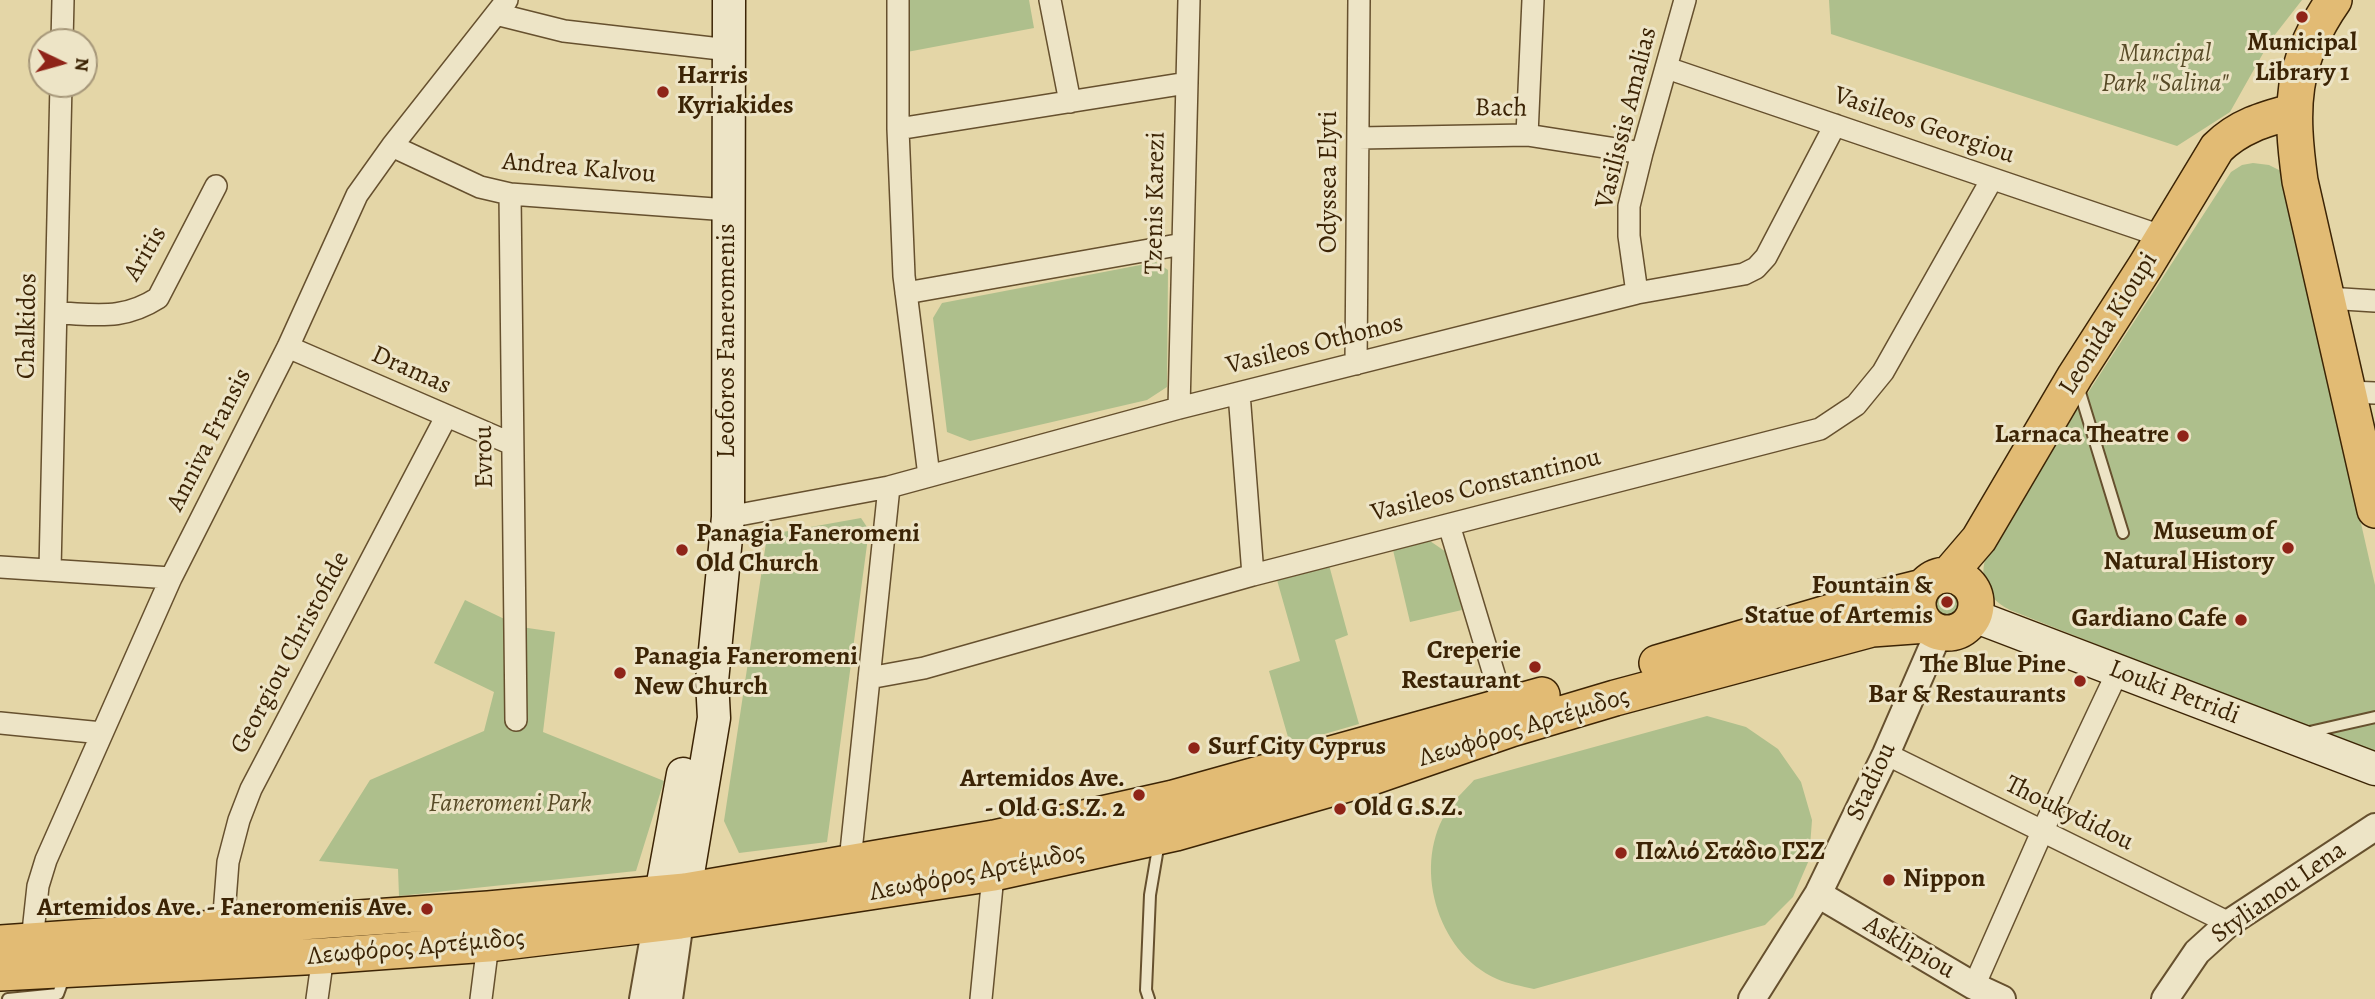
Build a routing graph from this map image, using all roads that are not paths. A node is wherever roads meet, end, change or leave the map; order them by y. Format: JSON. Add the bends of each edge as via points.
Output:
{"nodes":[{"id":1,"x":63,"y":0,"type":"edge"},
{"id":2,"x":729,"y":0,"type":"edge"},
{"id":3,"x":898,"y":0,"type":"edge"},
{"id":4,"x":1050,"y":0,"type":"edge"},
{"id":5,"x":1189,"y":0,"type":"edge"},
{"id":6,"x":1359,"y":0,"type":"edge"},
{"id":7,"x":1533,"y":0,"type":"edge"},
{"id":8,"x":1685,"y":0,"type":"edge"},
{"id":9,"x":2334,"y":0,"type":"edge"},
{"id":10,"x":502,"y":7,"type":"edge"},
{"id":11,"x":62,"y":28,"type":"edge"},
{"id":12,"x":729,"y":50,"type":"junction"},
{"id":13,"x":1667,"y":68,"type":"junction"},
{"id":14,"x":1187,"y":83,"type":"junction"},
{"id":15,"x":61,"y":98,"type":"edge"},
{"id":16,"x":1070,"y":102,"type":"junction"},
{"id":17,"x":1835,"y":125,"type":"junction"},
{"id":18,"x":2294,"y":126,"type":"junction"},
{"id":19,"x":898,"y":129,"type":"junction"},
{"id":20,"x":1527,"y":135,"type":"junction"},
{"id":21,"x":1359,"y":138,"type":"junction"},
{"id":22,"x":392,"y":146,"type":"junction"},
{"id":23,"x":1642,"y":153,"type":"junction"},
{"id":24,"x":1992,"y":179,"type":"junction"},
{"id":25,"x":216,"y":186,"type":"dead end"},
{"id":26,"x":510,"y":194,"type":"junction"},
{"id":27,"x":729,"y":210,"type":"junction"},
{"id":28,"x":2164,"y":237,"type":"junction"},
{"id":29,"x":1183,"y":244,"type":"junction"},
{"id":30,"x":906,"y":293,"type":"junction"},
{"id":31,"x":1637,"y":293,"type":"junction"},
{"id":32,"x":2328,"y":298,"type":"junction"},
{"id":33,"x":2375,"y":301,"type":"edge"},
{"id":34,"x":56,"y":313,"type":"junction"},
{"id":35,"x":288,"y":347,"type":"junction"},
{"id":36,"x":1356,"y":364,"type":"junction"},
{"id":37,"x":2075,"y":376,"type":"junction"},
{"id":38,"x":2362,"y":392,"type":"edge"},
{"id":39,"x":1239,"y":393,"type":"junction"},
{"id":40,"x":1179,"y":408,"type":"junction"},
{"id":41,"x":446,"y":418,"type":"junction"},
{"id":42,"x":512,"y":444,"type":"junction"},
{"id":43,"x":929,"y":476,"type":"junction"},
{"id":44,"x":889,"y":487,"type":"junction"},
{"id":45,"x":2374,"y":498,"type":"edge"},
{"id":46,"x":728,"y":517,"type":"junction"},
{"id":47,"x":1449,"y":525,"type":"junction"},
{"id":48,"x":2123,"y":533,"type":"dead end"},
{"id":49,"x":0,"y":567,"type":"edge"},
{"id":50,"x":50,"y":570,"type":"junction"},
{"id":51,"x":1253,"y":575,"type":"junction"},
{"id":52,"x":171,"y":578,"type":"junction"},
{"id":53,"x":1946,"y":581,"type":"junction"},
{"id":54,"x":1974,"y":616,"type":"junction"},
{"id":55,"x":1933,"y":628,"type":"junction"},
{"id":56,"x":2118,"y":671,"type":"junction"},
{"id":57,"x":869,"y":678,"type":"junction"},
{"id":58,"x":2375,"y":717,"type":"edge"},
{"id":59,"x":1507,"y":718,"type":"junction"},
{"id":60,"x":516,"y":720,"type":"dead end"},
{"id":61,"x":0,"y":723,"type":"edge"},
{"id":62,"x":102,"y":733,"type":"junction"},
{"id":63,"x":2289,"y":737,"type":"junction"},
{"id":64,"x":1886,"y":754,"type":"junction"},
{"id":65,"x":2375,"y":769,"type":"edge"},
{"id":66,"x":2375,"y":827,"type":"edge"},
{"id":67,"x":2042,"y":832,"type":"junction"},
{"id":68,"x":1160,"y":836,"type":"junction"},
{"id":69,"x":994,"y":838,"type":"junction"},
{"id":70,"x":850,"y":861,"type":"junction"},
{"id":71,"x":994,"y":873,"type":"junction"},
{"id":72,"x":1818,"y":894,"type":"junction"},
{"id":73,"x":670,"y":908,"type":"junction"},
{"id":74,"x":2229,"y":923,"type":"junction"},
{"id":75,"x":223,"y":927,"type":"junction"},
{"id":76,"x":16,"y":942,"type":"edge"},
{"id":77,"x":488,"y":944,"type":"junction"},
{"id":78,"x":323,"y":956,"type":"junction"},
{"id":79,"x":68,"y":969,"type":"junction"},
{"id":80,"x":0,"y":973,"type":"edge"},
{"id":81,"x":1974,"y":986,"type":"junction"},
{"id":82,"x":8,"y":999,"type":"edge"},
{"id":83,"x":317,"y":999,"type":"edge"},
{"id":84,"x":481,"y":999,"type":"edge"},
{"id":85,"x":643,"y":999,"type":"edge"},
{"id":86,"x":669,"y":999,"type":"edge"},
{"id":87,"x":981,"y":999,"type":"edge"},
{"id":88,"x":1149,"y":999,"type":"edge"},
{"id":89,"x":1752,"y":999,"type":"edge"},
{"id":90,"x":2002,"y":999,"type":"edge"},
{"id":91,"x":2165,"y":999,"type":"edge"}],
"edges":[{"from":1,"to":11,"type":"street"},
{"from":2,"to":12,"type":"main road","name":"Leoforos Faneromenis"},
{"from":3,"to":19,"type":"street"},
{"from":4,"to":16,"type":"street"},
{"from":5,"to":14,"type":"street","name":"Tzenis Karezi"},
{"from":6,"to":21,"type":"street","name":"Odyssea Elyti"},
{"from":7,"to":20,"type":"street"},
{"from":8,"to":13,"type":"street","name":"Vasilissis Amalias"},
{"from":9,"to":18,"type":"main road","via":[[2306,46]]},
{"from":10,"to":12,"type":"street","via":[[564,31]]},
{"from":10,"to":22,"type":"street","name":"Anniva Fransis"},
{"from":12,"to":27,"type":"main road","name":"Leoforos Faneromenis"},
{"from":13,"to":17,"type":"street","name":"Vasileos Georgiou"},
{"from":13,"to":23,"type":"street","name":"Vasilissis Amalias"},
{"from":14,"to":16,"type":"street"},
{"from":14,"to":29,"type":"street","name":"Tzenis Karezi"},
{"from":15,"to":34,"type":"street","name":"Chalkidos"},
{"from":16,"to":19,"type":"street"},
{"from":17,"to":24,"type":"street","name":"Vasileos Georgiou"},
{"from":17,"to":31,"type":"street","name":"Vasileos Othonos","via":[[1756,268]]},
{"from":18,"to":28,"type":"main road","name":"Leonida Kioupi","via":[[2254,123],[2229,136],[2217,148]]},
{"from":18,"to":32,"type":"main road","via":[[2300,181]]},
{"from":19,"to":30,"type":"street"},
{"from":20,"to":21,"type":"street","name":"Bach"},
{"from":20,"to":23,"type":"street","name":"Bach"},
{"from":21,"to":36,"type":"street","name":"Odyssea Elyti"},
{"from":22,"to":26,"type":"street","name":"Andrea Kalvou","via":[[480,187]]},
{"from":22,"to":35,"type":"street","name":"Anniva Fransis","via":[[356,195]]},
{"from":23,"to":31,"type":"street","name":"Vasilissis Amalias","via":[[1628,221]]},
{"from":24,"to":28,"type":"street","name":"Vasileos Georgiou"},
{"from":24,"to":47,"type":"street","name":"Vasileos Constantinou","via":[[1883,372],[1856,405],[1820,429]]},
{"from":25,"to":34,"type":"street","name":"Aritis","via":[[158,298],[117,315]]},
{"from":26,"to":27,"type":"street","name":"Andrea Kalvou"},
{"from":26,"to":42,"type":"street","name":"Evrou"},
{"from":27,"to":46,"type":"main road","name":"Leoforos Faneromenis"},
{"from":28,"to":37,"type":"main road","name":"Leonida Kioupi"},
{"from":29,"to":30,"type":"street"},
{"from":29,"to":40,"type":"street","name":"Tzenis Karezi"},
{"from":30,"to":43,"type":"street"},
{"from":31,"to":36,"type":"street","name":"Vasileos Othonos"},
{"from":32,"to":33,"type":"street"},
{"from":32,"to":38,"type":"main road"},
{"from":34,"to":50,"type":"street","name":"Chalkidos"},
{"from":35,"to":41,"type":"street","name":"Dramas"},
{"from":35,"to":52,"type":"street","name":"Anniva Fransis"},
{"from":36,"to":39,"type":"street","name":"Vasileos Othonos"},
{"from":37,"to":48,"type":"lane"},
{"from":37,"to":53,"type":"main road","name":"Leonida Kioupi","via":[[1979,539]]},
{"from":38,"to":45,"type":"main road"},
{"from":39,"to":40,"type":"street","name":"Vasileos Othonos"},
{"from":39,"to":51,"type":"street"},
{"from":40,"to":43,"type":"street","name":"Vasileos Othonos"},
{"from":41,"to":42,"type":"street","name":"Dramas"},
{"from":41,"to":75,"type":"street","name":"Georgiou Christofide","via":[[251,789],[228,862]]},
{"from":42,"to":60,"type":"street","name":"Evrou"},
{"from":43,"to":44,"type":"street","name":"Vasileos Othonos"},
{"from":44,"to":46,"type":"street","name":"Vasileos Othonos"},
{"from":44,"to":57,"type":"street"},
{"from":46,"to":73,"type":"main road","name":"Leoforos Faneromenis","via":[[712,681],[695,709]]},
{"from":47,"to":51,"type":"street","name":"Vasileos Constantinou"},
{"from":47,"to":59,"type":"street"},
{"from":49,"to":50,"type":"street"},
{"from":50,"to":52,"type":"street"},
{"from":51,"to":57,"type":"street","name":"Vasileos Constantinou","via":[[924,668]]},
{"from":52,"to":62,"type":"street","name":"Anniva Fransis"},
{"from":53,"to":54,"type":"main road","via":[[1976,598]]},
{"from":53,"to":55,"type":"main road","via":[[1919,594],[1918,611]]},
{"from":53,"to":59,"type":"main road","name":"Λεωφόρος Αρτέμιδος","via":[[1875,598]]},
{"from":54,"to":55,"type":"main road","via":[[1963,629],[1947,633]]},
{"from":54,"to":56,"type":"main road","name":"Louki Petridi"},
{"from":55,"to":59,"type":"main road","name":"Λεωφόρος Αρτέμιδος","via":[[1872,629]]},
{"from":55,"to":64,"type":"street","name":"Stadiou"},
{"from":56,"to":63,"type":"main road","name":"Louki Petridi"},
{"from":56,"to":67,"type":"street"},
{"from":57,"to":70,"type":"street"},
{"from":58,"to":63,"type":"lane"},
{"from":59,"to":68,"type":"main road","name":"Λεωφόρος Αρτέμιδος","via":[[1372,777]]},
{"from":59,"to":69,"type":"main road","name":"Λεωφόρος Αρτέμιδος"},
{"from":61,"to":62,"type":"street"},
{"from":62,"to":76,"type":"street","name":"Anniva Fransis"},
{"from":63,"to":65,"type":"main road","name":"Louki Petridi"},
{"from":64,"to":67,"type":"street","name":"Thoukydidou"},
{"from":64,"to":72,"type":"street","name":"Stadiou"},
{"from":66,"to":74,"type":"street","name":"Stylianou Lena"},
{"from":67,"to":74,"type":"street","name":"Thoukydidou"},
{"from":67,"to":81,"type":"street"},
{"from":68,"to":71,"type":"main road","name":"Λεωφόρος Αρτέμιδος"},
{"from":68,"to":88,"type":"lane","via":[[1150,895]]},
{"from":69,"to":70,"type":"main road","name":"Λεωφόρος Αρτέμιδος"},
{"from":69,"to":71,"type":"street"},
{"from":70,"to":73,"type":"main road","name":"Λεωφόρος Αρτέμιδος"},
{"from":71,"to":73,"type":"main road","name":"Λεωφόρος Αρτέμιδος"},
{"from":71,"to":87,"type":"street"},
{"from":72,"to":81,"type":"street","name":"Asklipiou"},
{"from":72,"to":89,"type":"street","name":"Stadiou"},
{"from":73,"to":75,"type":"main road","name":"Λεωφόρος Αρτέμιδος","via":[[488,909]]},
{"from":73,"to":77,"type":"main road","name":"Λεωφόρος Αρτέμιδος"},
{"from":73,"to":85,"type":"street","name":"Leoforos Faneromenis"},
{"from":73,"to":86,"type":"street","name":"Leoforos Faneromenis"},
{"from":74,"to":91,"type":"street","name":"Stylianou Lena","via":[[2197,952]]},
{"from":75,"to":76,"type":"main road","name":"Λεωφόρος Αρτέμιδος"},
{"from":77,"to":78,"type":"main road","name":"Λεωφόρος Αρτέμιδος"},
{"from":77,"to":84,"type":"street"},
{"from":78,"to":79,"type":"main road","name":"Λεωφόρος Αρτέμιδος"},
{"from":78,"to":83,"type":"street"},
{"from":79,"to":80,"type":"main road","name":"Λεωφόρος Αρτέμιδος"},
{"from":79,"to":82,"type":"lane","via":[[58,994]]},
{"from":81,"to":90,"type":"street","name":"Asklipiou"}]}
